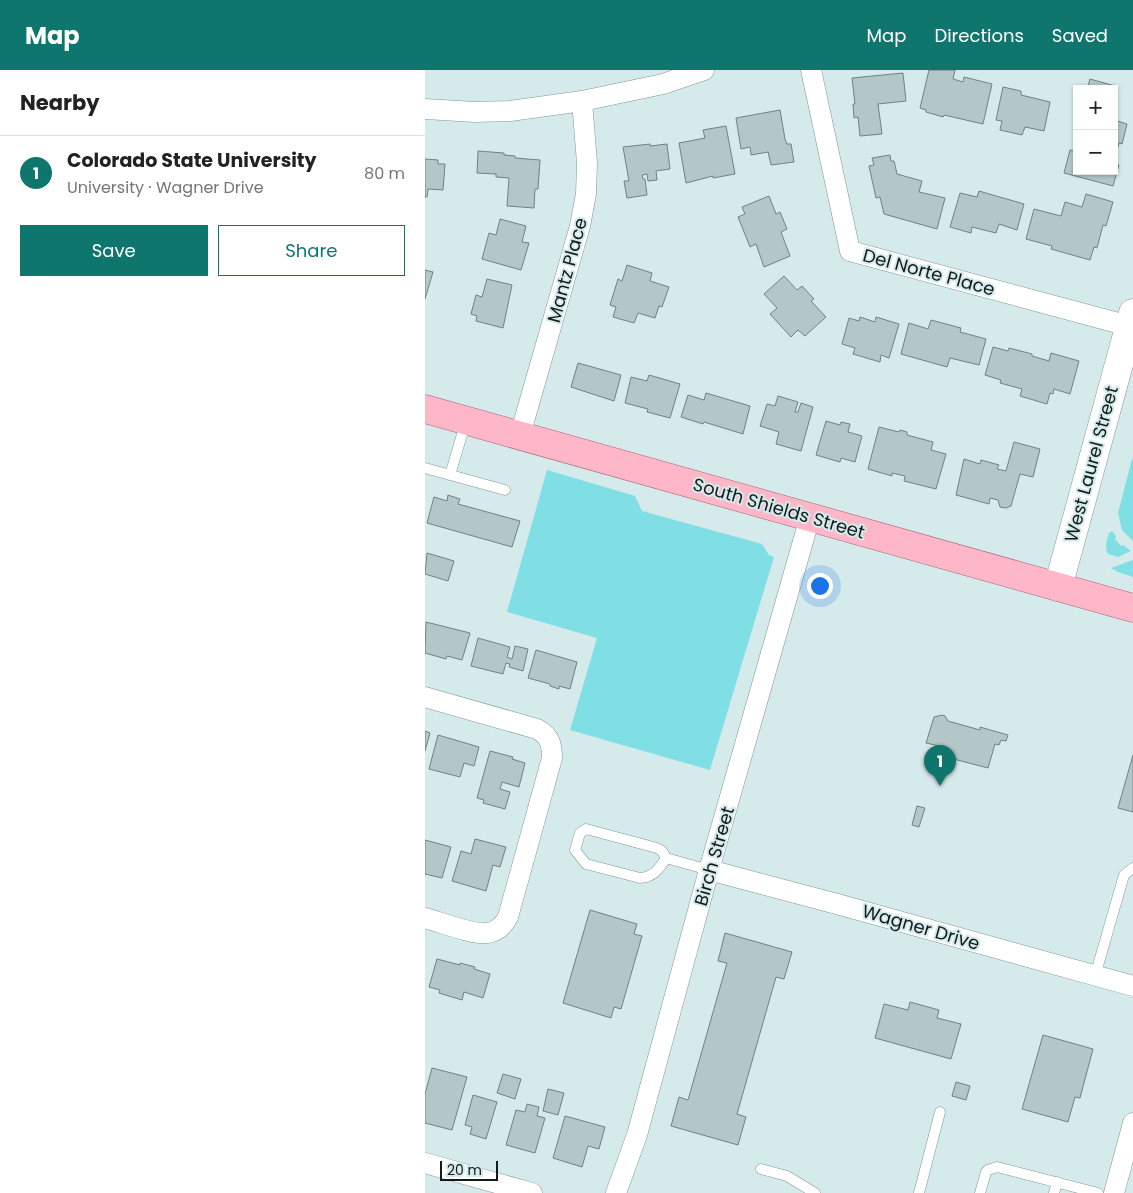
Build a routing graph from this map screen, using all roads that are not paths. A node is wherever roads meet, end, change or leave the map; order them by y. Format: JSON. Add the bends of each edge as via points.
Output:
{"nodes":[{"id":1,"x":704,"y":70,"type":"edge"},
{"id":2,"x":811,"y":70,"type":"edge"},
{"id":3,"x":582,"y":101,"type":"junction"},
{"id":4,"x":425,"y":109,"type":"edge"},
{"id":5,"x":1131,"y":320,"type":"edge"},
{"id":6,"x":425,"y":408,"type":"edge"},
{"id":7,"x":466,"y":420,"type":"junction"},
{"id":8,"x":521,"y":435,"type":"junction"},
{"id":9,"x":425,"y":468,"type":"edge"},
{"id":10,"x":450,"y":475,"type":"junction"},
{"id":11,"x":505,"y":490,"type":"dead end"},
{"id":12,"x":810,"y":517,"type":"junction"},
{"id":13,"x":1058,"y":587,"type":"junction"},
{"id":14,"x":1133,"y":608,"type":"edge"},
{"id":15,"x":425,"y":698,"type":"edge"},
{"id":16,"x":666,"y":858,"type":"junction"},
{"id":17,"x":1133,"y":868,"type":"edge"},
{"id":18,"x":709,"y":870,"type":"junction"},
{"id":19,"x":425,"y":918,"type":"edge"},
{"id":20,"x":1095,"y":976,"type":"junction"},
{"id":21,"x":1133,"y":986,"type":"edge"},
{"id":22,"x":941,"y":1112,"type":"dead end"},
{"id":23,"x":1133,"y":1123,"type":"edge"},
{"id":24,"x":425,"y":1163,"type":"edge"},
{"id":25,"x":761,"y":1169,"type":"dead end"},
{"id":26,"x":1057,"y":1182,"type":"junction"},
{"id":27,"x":532,"y":1193,"type":"edge"},
{"id":28,"x":615,"y":1193,"type":"edge"},
{"id":29,"x":815,"y":1193,"type":"edge"},
{"id":30,"x":919,"y":1193,"type":"edge"},
{"id":31,"x":980,"y":1193,"type":"edge"},
{"id":32,"x":1054,"y":1193,"type":"edge"},
{"id":33,"x":1098,"y":1193,"type":"edge"},
{"id":34,"x":1114,"y":1193,"type":"edge"}],
"edges":[{"from":1,"to":3,"type":"street","via":[[663,84]]},
{"from":2,"to":5,"type":"street","name":"Del Norte Place","via":[[851,251]]},
{"from":3,"to":4,"type":"street","via":[[510,111]]},
{"from":3,"to":8,"type":"street","name":"Mantz Place","via":[[587,163],[582,218]]},
{"from":5,"to":13,"type":"main road","name":"West Laurel Street"},
{"from":6,"to":7,"type":"main road","name":"South Shields Street"},
{"from":7,"to":8,"type":"main road","name":"South Shields Street"},
{"from":7,"to":10,"type":"lane"},
{"from":8,"to":12,"type":"main road","name":"South Shields Street"},
{"from":9,"to":10,"type":"lane"},
{"from":10,"to":11,"type":"lane"},
{"from":12,"to":13,"type":"main road","name":"South Shields Street"},
{"from":12,"to":18,"type":"street","name":"Birch Street"},
{"from":13,"to":14,"type":"main road","name":"South Shields Street"},
{"from":15,"to":19,"type":"street","via":[[537,729],[552,744],[552,758],[508,918],[500,928],[488,933]]},
{"from":16,"to":16,"type":"lane","via":[[657,848],[586,829],[579,833],[575,850],[585,864],[640,878],[657,872]]},
{"from":16,"to":18,"type":"lane"},
{"from":17,"to":20,"type":"lane","via":[[1124,875]]},
{"from":18,"to":20,"type":"street","name":"Wagner Drive"},
{"from":18,"to":28,"type":"street","name":"Birch Street","via":[[637,1135]]},
{"from":20,"to":21,"type":"street","name":"Wagner Drive"},
{"from":22,"to":30,"type":"lane"},
{"from":23,"to":34,"type":"street"},
{"from":24,"to":27,"type":"street"},
{"from":25,"to":29,"type":"lane","via":[[787,1176]]},
{"from":26,"to":31,"type":"lane","via":[[997,1167],[986,1172]]},
{"from":26,"to":32,"type":"lane"},
{"from":26,"to":33,"type":"lane"}]}
